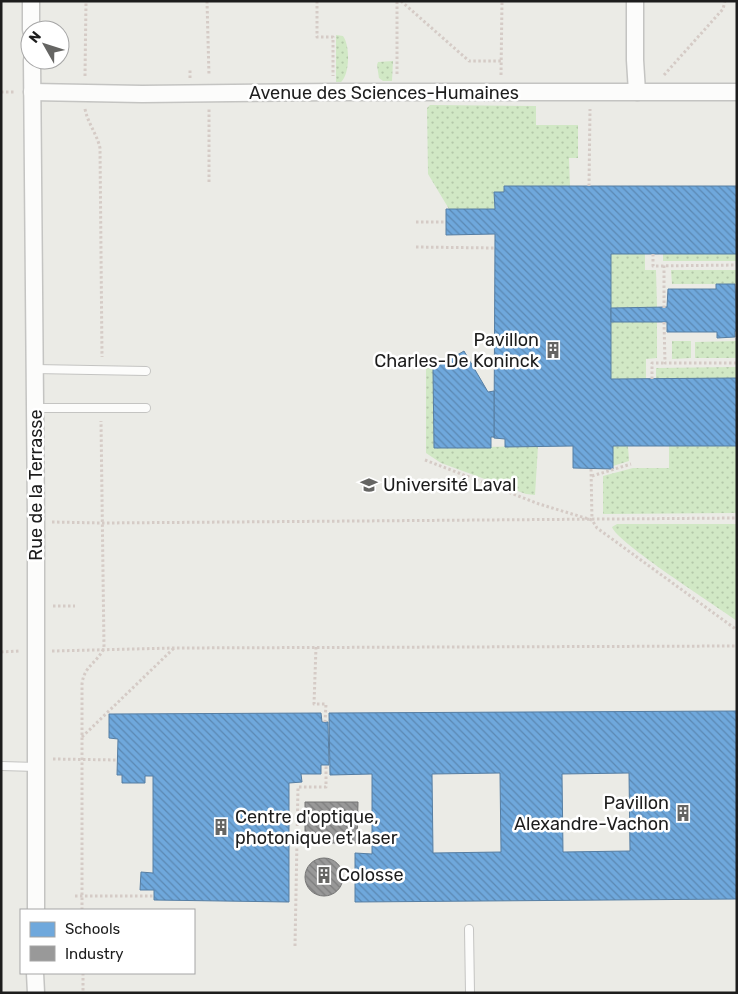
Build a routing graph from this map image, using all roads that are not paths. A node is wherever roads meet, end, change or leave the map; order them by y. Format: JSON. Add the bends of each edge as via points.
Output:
{"nodes":[{"id":1,"x":31,"y":1,"type":"edge"},
{"id":2,"x":635,"y":1,"type":"edge"},
{"id":3,"x":32,"y":20,"type":"edge"},
{"id":4,"x":32,"y":70,"type":"edge"},
{"id":5,"x":643,"y":91,"type":"junction"},
{"id":6,"x":32,"y":92,"type":"junction"},
{"id":7,"x":737,"y":92,"type":"edge"},
{"id":8,"x":35,"y":369,"type":"junction"},
{"id":9,"x":146,"y":371,"type":"dead end"},
{"id":10,"x":35,"y":408,"type":"junction"},
{"id":11,"x":146,"y":408,"type":"dead end"},
{"id":12,"x":37,"y":763,"type":"junction"},
{"id":13,"x":1,"y":766,"type":"edge"},
{"id":14,"x":36,"y":909,"type":"edge"},
{"id":15,"x":469,"y":928,"type":"dead end"},
{"id":16,"x":35,"y":974,"type":"edge"},
{"id":17,"x":36,"y":993,"type":"edge"},
{"id":18,"x":470,"y":993,"type":"edge"}],
"edges":[{"from":1,"to":3,"type":"street"},
{"from":2,"to":5,"type":"street","via":[[635,60]]},
{"from":4,"to":6,"type":"street","name":"Rue de la Terrasse"},
{"from":5,"to":6,"type":"street","name":"Avenue des Sciences-Humaines"},
{"from":5,"to":7,"type":"street","name":"Avenue des Sciences-Humaines"},
{"from":6,"to":8,"type":"street","name":"Rue de la Terrasse"},
{"from":8,"to":9,"type":"lane"},
{"from":8,"to":10,"type":"street","name":"Rue de la Terrasse"},
{"from":10,"to":11,"type":"lane"},
{"from":10,"to":12,"type":"street","name":"Rue de la Terrasse"},
{"from":12,"to":13,"type":"lane"},
{"from":12,"to":14,"type":"street","name":"Rue de la Terrasse"},
{"from":15,"to":18,"type":"lane"},
{"from":16,"to":17,"type":"street"}]}
